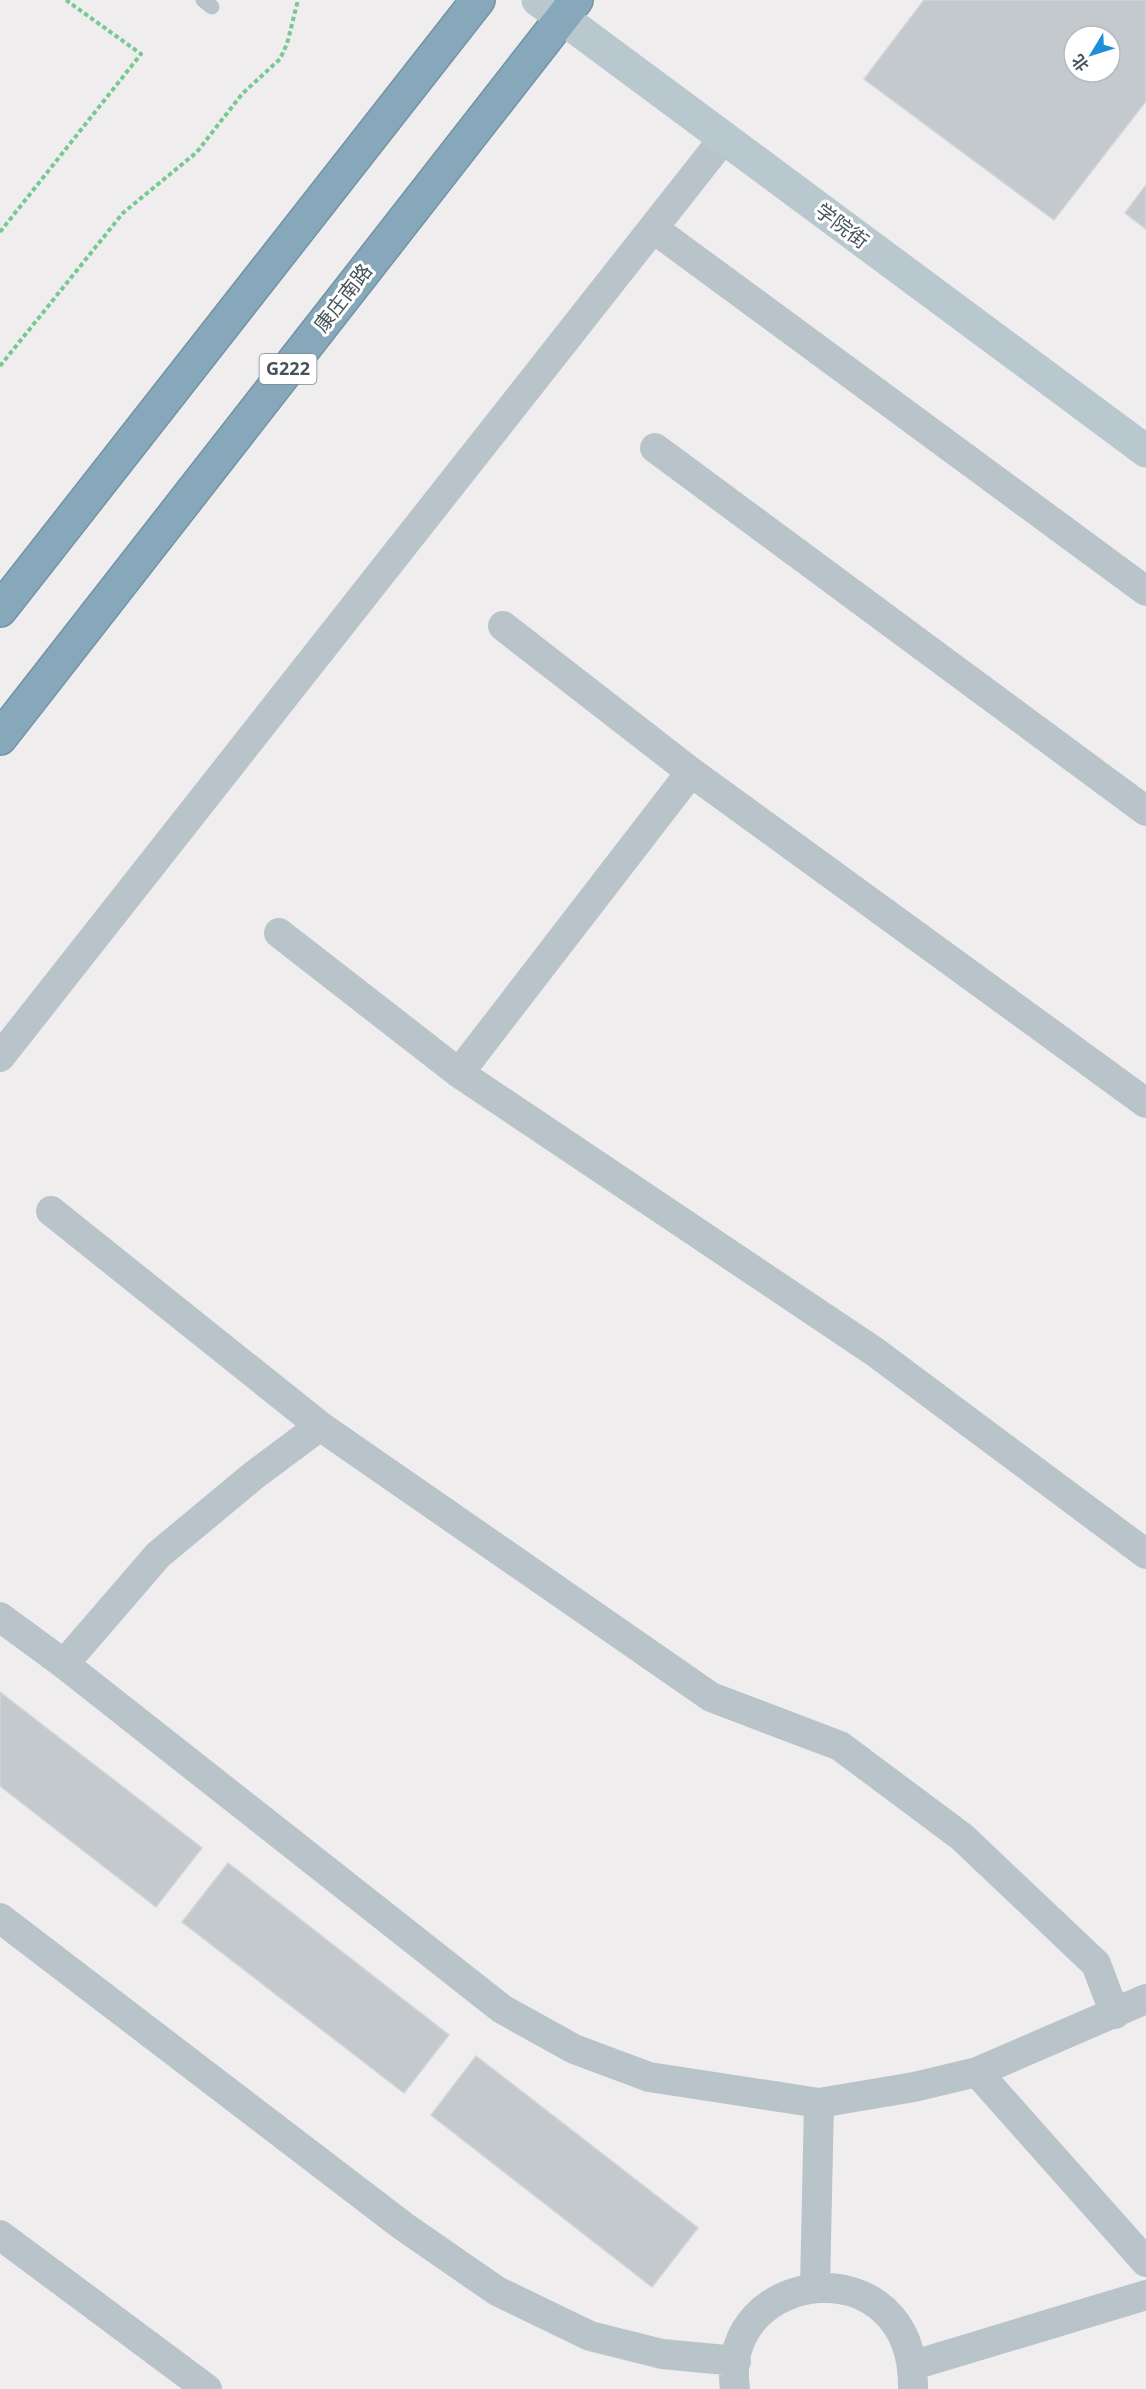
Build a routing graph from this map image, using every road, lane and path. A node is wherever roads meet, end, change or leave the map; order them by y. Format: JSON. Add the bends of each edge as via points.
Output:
{"nodes":[{"id":1,"x":66,"y":0,"type":"edge"},
{"id":2,"x":298,"y":0,"type":"edge"},
{"id":3,"x":478,"y":0,"type":"edge"},
{"id":4,"x":559,"y":6,"type":"edge"},
{"id":5,"x":724,"y":138,"type":"junction"},
{"id":6,"x":654,"y":229,"type":"junction"},
{"id":7,"x":0,"y":232,"type":"edge"},
{"id":8,"x":0,"y":366,"type":"edge"},
{"id":9,"x":655,"y":448,"type":"dead end"},
{"id":10,"x":1146,"y":451,"type":"edge"},
{"id":11,"x":1146,"y":591,"type":"edge"},
{"id":12,"x":0,"y":610,"type":"edge"},
{"id":13,"x":503,"y":626,"type":"dead end"},
{"id":14,"x":0,"y":738,"type":"edge"},
{"id":15,"x":691,"y":772,"type":"junction"},
{"id":16,"x":1146,"y":811,"type":"edge"},
{"id":17,"x":279,"y":933,"type":"dead end"},
{"id":18,"x":0,"y":1057,"type":"edge"},
{"id":19,"x":459,"y":1073,"type":"junction"},
{"id":20,"x":1146,"y":1103,"type":"edge"},
{"id":21,"x":51,"y":1211,"type":"dead end"},
{"id":22,"x":321,"y":1426,"type":"junction"},
{"id":23,"x":1146,"y":1554,"type":"edge"},
{"id":24,"x":0,"y":1617,"type":"edge"},
{"id":25,"x":64,"y":1664,"type":"junction"},
{"id":26,"x":0,"y":1918,"type":"edge"},
{"id":27,"x":1146,"y":1999,"type":"edge"},
{"id":28,"x":1115,"y":2014,"type":"junction"},
{"id":29,"x":977,"y":2072,"type":"junction"},
{"id":30,"x":819,"y":2103,"type":"junction"},
{"id":31,"x":0,"y":2235,"type":"edge"},
{"id":32,"x":1146,"y":2262,"type":"edge"},
{"id":33,"x":815,"y":2287,"type":"junction"},
{"id":34,"x":1146,"y":2295,"type":"edge"},
{"id":35,"x":735,"y":2375,"type":"edge"},
{"id":36,"x":913,"y":2377,"type":"edge"},
{"id":37,"x":207,"y":2389,"type":"edge"}],
"edges":[{"from":1,"to":7,"type":"path","via":[[141,54]]},
{"from":2,"to":8,"type":"path","via":[[280,58],[242,94],[197,152],[123,213]]},
{"from":3,"to":12,"type":"highway"},
{"from":4,"to":5,"type":"main road","name":"学院街"},
{"from":4,"to":14,"type":"highway","name":"康庄南路","number":"G222"},
{"from":5,"to":6,"type":"street"},
{"from":5,"to":10,"type":"main road","name":"学院街"},
{"from":6,"to":11,"type":"street"},
{"from":6,"to":18,"type":"street"},
{"from":9,"to":16,"type":"street"},
{"from":13,"to":15,"type":"street"},
{"from":15,"to":19,"type":"street"},
{"from":15,"to":20,"type":"street"},
{"from":17,"to":19,"type":"street"},
{"from":19,"to":23,"type":"street","via":[[875,1352]]},
{"from":21,"to":22,"type":"street"},
{"from":22,"to":25,"type":"street","via":[[158,1555]]},
{"from":22,"to":28,"type":"street","via":[[711,1697],[840,1746],[859,1760],[962,1837],[1096,1964]]},
{"from":24,"to":25,"type":"street"},
{"from":25,"to":30,"type":"street","via":[[502,2009],[574,2049],[649,2077]]},
{"from":26,"to":35,"type":"street","via":[[403,2226],[497,2291],[590,2336]]},
{"from":27,"to":28,"type":"street"},
{"from":28,"to":29,"type":"street"},
{"from":29,"to":30,"type":"street"},
{"from":29,"to":32,"type":"street"},
{"from":30,"to":33,"type":"street"},
{"from":31,"to":37,"type":"street"},
{"from":33,"to":35,"type":"street","via":[[782,2298],[755,2319],[742,2339]]},
{"from":33,"to":36,"type":"street","via":[[843,2289],[868,2298],[890,2315],[905,2339]]},
{"from":34,"to":36,"type":"street"}]}
